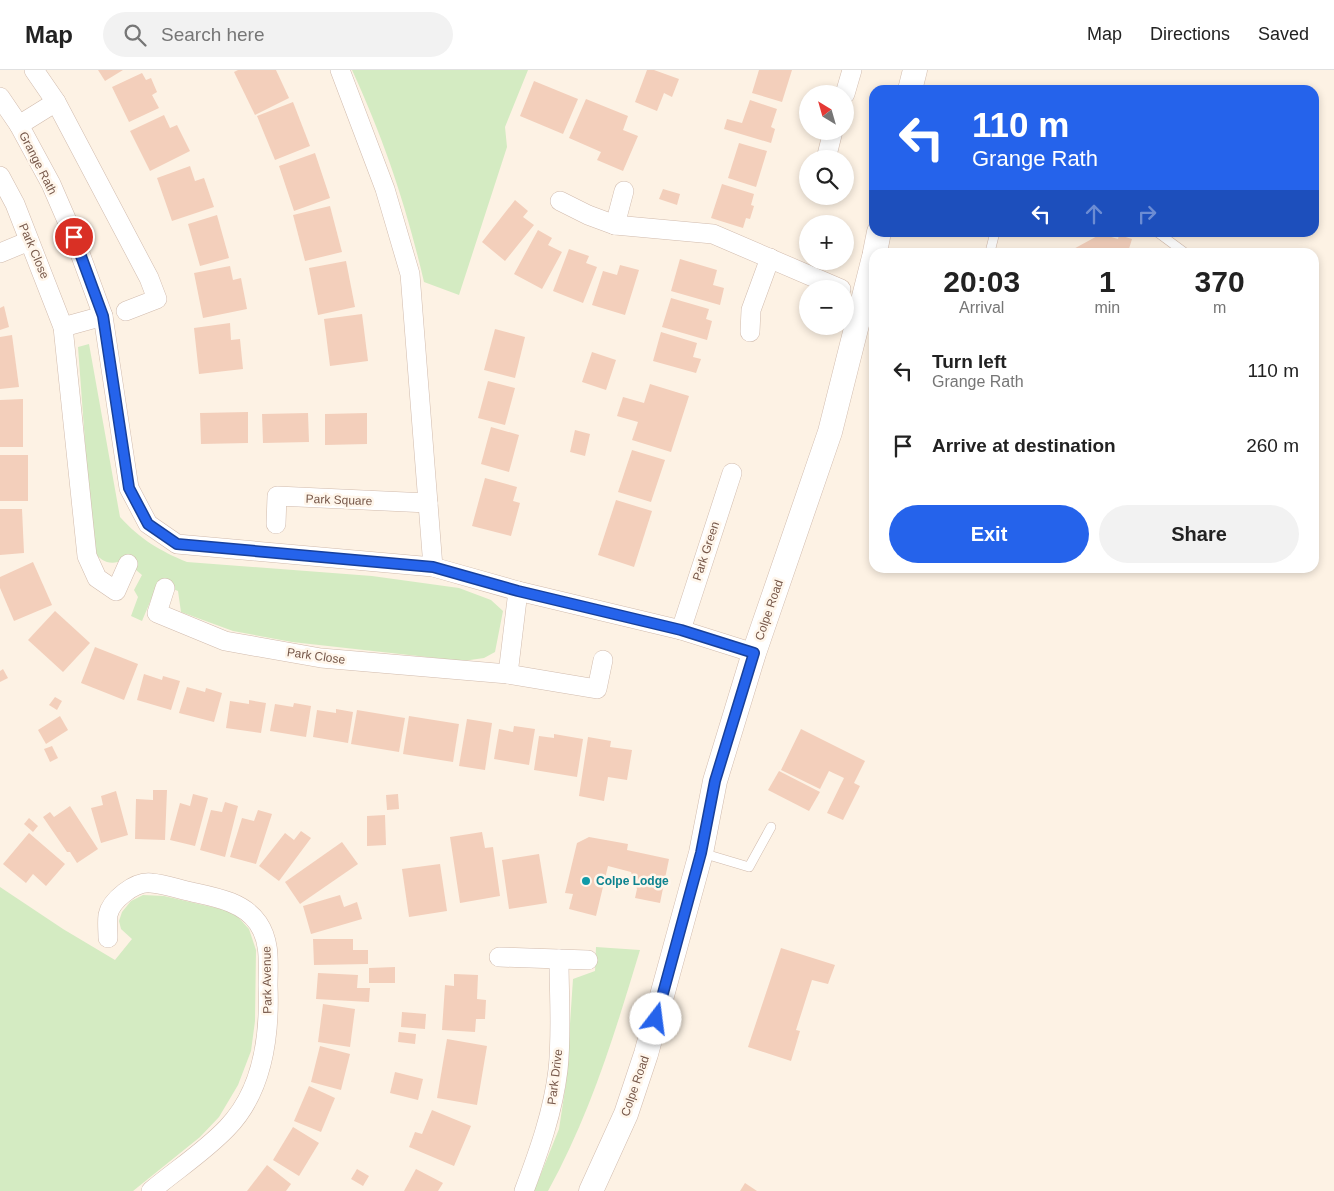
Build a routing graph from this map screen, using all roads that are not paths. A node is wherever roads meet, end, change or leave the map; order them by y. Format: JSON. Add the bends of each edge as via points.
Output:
{"nodes":[{"id":1,"x":34,"y":70,"type":"edge"},
{"id":2,"x":340,"y":70,"type":"edge"},
{"id":3,"x":852,"y":70,"type":"edge"},
{"id":4,"x":915,"y":70,"type":"edge"},
{"id":5,"x":848,"y":85,"type":"edge"},
{"id":6,"x":911,"y":85,"type":"edge"},
{"id":7,"x":0,"y":97,"type":"edge"},
{"id":8,"x":56,"y":102,"type":"junction"},
{"id":9,"x":19,"y":125,"type":"junction"},
{"id":10,"x":0,"y":176,"type":"edge"},
{"id":11,"x":624,"y":191,"type":"dead end"},
{"id":12,"x":560,"y":201,"type":"dead end"},
{"id":13,"x":615,"y":225,"type":"junction"},
{"id":14,"x":1164,"y":237,"type":"edge"},
{"id":15,"x":30,"y":241,"type":"junction"},
{"id":16,"x":1179,"y":248,"type":"edge"},
{"id":17,"x":0,"y":253,"type":"edge"},
{"id":18,"x":770,"y":258,"type":"junction"},
{"id":19,"x":869,"y":267,"type":"edge"},
{"id":20,"x":820,"y":280,"type":"edge"},
{"id":21,"x":855,"y":295,"type":"edge"},
{"id":22,"x":126,"y":311,"type":"dead end"},
{"id":23,"x":103,"y":316,"type":"junction"},
{"id":24,"x":63,"y":327,"type":"junction"},
{"id":25,"x":750,"y":332,"type":"dead end"},
{"id":26,"x":732,"y":473,"type":"dead end"},
{"id":27,"x":428,"y":502,"type":"junction"},
{"id":28,"x":276,"y":524,"type":"dead end"},
{"id":29,"x":128,"y":564,"type":"dead end"},
{"id":30,"x":433,"y":567,"type":"junction"},
{"id":31,"x":165,"y":588,"type":"dead end"},
{"id":32,"x":518,"y":591,"type":"junction"},
{"id":33,"x":681,"y":630,"type":"junction"},
{"id":34,"x":754,"y":653,"type":"junction"},
{"id":35,"x":603,"y":660,"type":"dead end"},
{"id":36,"x":508,"y":674,"type":"junction"},
{"id":37,"x":771,"y":827,"type":"dead end"},
{"id":38,"x":701,"y":853,"type":"junction"},
{"id":39,"x":108,"y":938,"type":"dead end"},
{"id":40,"x":499,"y":957,"type":"dead end"},
{"id":41,"x":559,"y":959,"type":"junction"},
{"id":42,"x":588,"y":960,"type":"dead end"},
{"id":43,"x":151,"y":1191,"type":"edge"},
{"id":44,"x":524,"y":1191,"type":"edge"},
{"id":45,"x":591,"y":1191,"type":"edge"}],
"edges":[{"from":1,"to":8,"type":"street"},
{"from":2,"to":27,"type":"street","via":[[384,189],[410,274]]},
{"from":3,"to":5,"type":"street"},
{"from":4,"to":6,"type":"street"},
{"from":7,"to":9,"type":"street","name":"Grange Rath"},
{"from":8,"to":9,"type":"street"},
{"from":8,"to":22,"type":"street","via":[[136,250],[157,300]]},
{"from":9,"to":23,"type":"street","name":"Grange Rath","via":[[54,193]]},
{"from":10,"to":15,"type":"street","name":"Park Close"},
{"from":11,"to":13,"type":"street"},
{"from":12,"to":13,"type":"street"},
{"from":13,"to":18,"type":"street","via":[[713,234]]},
{"from":14,"to":16,"type":"lane"},
{"from":15,"to":17,"type":"street"},
{"from":15,"to":24,"type":"street","name":"Park Close"},
{"from":18,"to":20,"type":"street"},
{"from":18,"to":25,"type":"street","via":[[751,310]]},
{"from":19,"to":21,"type":"street","name":"Colpe Road"},
{"from":21,"to":34,"type":"street","name":"Colpe Road","via":[[830,432]]},
{"from":23,"to":24,"type":"street"},
{"from":23,"to":30,"type":"street","name":"Grange Rath","via":[[129,488],[148,524],[177,544]]},
{"from":24,"to":29,"type":"street","name":"Park Close","via":[[87,556],[97,578],[116,591]]},
{"from":26,"to":33,"type":"street","name":"Park Green"},
{"from":27,"to":28,"type":"street","name":"Park Square","via":[[277,496]]},
{"from":27,"to":30,"type":"street"},
{"from":30,"to":32,"type":"street","name":"Grange Rath"},
{"from":31,"to":36,"type":"street","name":"Park Close","via":[[157,613],[225,642],[321,658]]},
{"from":32,"to":33,"type":"street","name":"Grange Rath"},
{"from":32,"to":36,"type":"street"},
{"from":33,"to":34,"type":"street","name":"Grange Rath"},
{"from":34,"to":38,"type":"street","name":"Colpe Road","via":[[715,781]]},
{"from":35,"to":36,"type":"street","name":"Park Close","via":[[596,689]]},
{"from":37,"to":38,"type":"lane","via":[[749,868]]},
{"from":38,"to":45,"type":"street","name":"Colpe Road","via":[[646,1054],[626,1114]]},
{"from":39,"to":43,"type":"street","name":"Park Avenue","via":[[108,914],[115,902],[127,891],[149,882],[240,905],[258,922],[268,945],[269,999],[265,1046],[258,1078],[232,1122],[218,1137]]},
{"from":40,"to":41,"type":"street"},
{"from":41,"to":42,"type":"street"},
{"from":41,"to":44,"type":"street","name":"Park Drive","via":[[559,1047],[555,1090],[546,1131]]}]}
